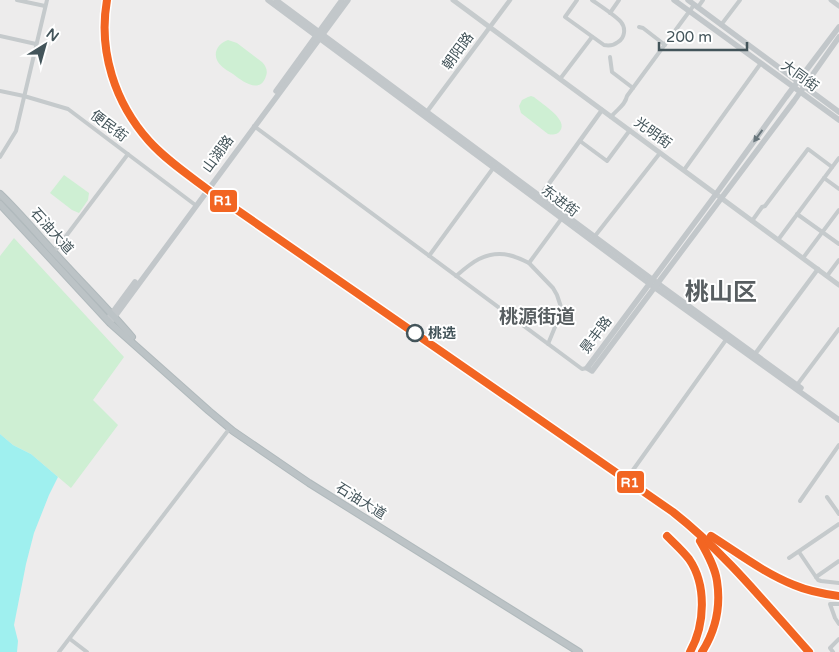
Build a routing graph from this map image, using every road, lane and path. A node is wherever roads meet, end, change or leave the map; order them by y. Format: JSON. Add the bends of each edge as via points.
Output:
{"nodes":[{"id":1,"x":18,"y":0,"type":"edge"},
{"id":2,"x":47,"y":0,"type":"edge"},
{"id":3,"x":268,"y":0,"type":"edge"},
{"id":4,"x":276,"y":0,"type":"edge"},
{"id":5,"x":342,"y":0,"type":"edge"},
{"id":6,"x":348,"y":0,"type":"edge"},
{"id":7,"x":453,"y":0,"type":"edge"},
{"id":8,"x":510,"y":0,"type":"edge"},
{"id":9,"x":569,"y":0,"type":"edge"},
{"id":10,"x":592,"y":0,"type":"edge"},
{"id":11,"x":619,"y":0,"type":"edge"},
{"id":12,"x":674,"y":0,"type":"edge"},
{"id":13,"x":688,"y":0,"type":"edge"},
{"id":14,"x":703,"y":0,"type":"edge"},
{"id":15,"x":740,"y":0,"type":"edge"},
{"id":16,"x":831,"y":0,"type":"edge"},
{"id":17,"x":576,"y":2,"type":"edge"},
{"id":18,"x":45,"y":6,"type":"junction"},
{"id":19,"x":696,"y":6,"type":"junction"},
{"id":20,"x":839,"y":6,"type":"edge"},
{"id":21,"x":690,"y":11,"type":"junction"},
{"id":22,"x":610,"y":13,"type":"junction"},
{"id":23,"x":721,"y":25,"type":"junction"},
{"id":24,"x":490,"y":27,"type":"junction"},
{"id":25,"x":639,"y":27,"type":"dead end"},
{"id":26,"x":839,"y":27,"type":"edge"},
{"id":27,"x":319,"y":35,"type":"junction"},
{"id":28,"x":0,"y":36,"type":"edge"},
{"id":29,"x":592,"y":37,"type":"junction"},
{"id":30,"x":839,"y":37,"type":"edge"},
{"id":31,"x":36,"y":44,"type":"junction"},
{"id":32,"x":665,"y":45,"type":"junction"},
{"id":33,"x":610,"y":57,"type":"dead end"},
{"id":34,"x":761,"y":64,"type":"junction"},
{"id":35,"x":560,"y":79,"type":"junction"},
{"id":36,"x":796,"y":84,"type":"junction"},
{"id":37,"x":633,"y":88,"type":"junction"},
{"id":38,"x":802,"y":89,"type":"junction"},
{"id":39,"x":0,"y":91,"type":"edge"},
{"id":40,"x":24,"y":96,"type":"junction"},
{"id":41,"x":602,"y":110,"type":"junction"},
{"id":42,"x":839,"y":112,"type":"edge"},
{"id":43,"x":425,"y":114,"type":"junction"},
{"id":44,"x":611,"y":117,"type":"junction"},
{"id":45,"x":839,"y":120,"type":"edge"},
{"id":46,"x":254,"y":126,"type":"junction"},
{"id":47,"x":630,"y":130,"type":"junction"},
{"id":48,"x":580,"y":141,"type":"junction"},
{"id":49,"x":660,"y":153,"type":"junction"},
{"id":50,"x":128,"y":154,"type":"junction"},
{"id":51,"x":0,"y":157,"type":"edge"},
{"id":52,"x":839,"y":158,"type":"edge"},
{"id":53,"x":494,"y":167,"type":"junction"},
{"id":54,"x":832,"y":167,"type":"junction"},
{"id":55,"x":684,"y":170,"type":"junction"},
{"id":56,"x":824,"y":178,"type":"junction"},
{"id":57,"x":839,"y":189,"type":"edge"},
{"id":58,"x":0,"y":194,"type":"edge"},
{"id":59,"x":540,"y":196,"type":"junction"},
{"id":60,"x":719,"y":196,"type":"junction"},
{"id":61,"x":0,"y":204,"type":"edge"},
{"id":62,"x":194,"y":204,"type":"junction"},
{"id":63,"x":839,"y":210,"type":"edge"},
{"id":64,"x":797,"y":214,"type":"junction"},
{"id":65,"x":562,"y":218,"type":"junction"},
{"id":66,"x":752,"y":221,"type":"junction"},
{"id":67,"x":822,"y":232,"type":"junction"},
{"id":68,"x":595,"y":236,"type":"junction"},
{"id":69,"x":778,"y":240,"type":"junction"},
{"id":70,"x":839,"y":244,"type":"edge"},
{"id":71,"x":54,"y":252,"type":"junction"},
{"id":72,"x":429,"y":256,"type":"junction"},
{"id":73,"x":803,"y":258,"type":"junction"},
{"id":74,"x":839,"y":260,"type":"edge"},
{"id":75,"x":529,"y":263,"type":"junction"},
{"id":76,"x":818,"y":269,"type":"junction"},
{"id":77,"x":456,"y":276,"type":"junction"},
{"id":78,"x":827,"y":276,"type":"junction"},
{"id":79,"x":653,"y":283,"type":"junction"},
{"id":80,"x":839,"y":285,"type":"edge"},
{"id":81,"x":111,"y":318,"type":"junction"},
{"id":82,"x":839,"y":330,"type":"edge"},
{"id":83,"x":728,"y":337,"type":"junction"},
{"id":84,"x":548,"y":344,"type":"junction"},
{"id":85,"x":755,"y":354,"type":"junction"},
{"id":86,"x":587,"y":368,"type":"joint"},
{"id":87,"x":797,"y":385,"type":"junction"},
{"id":88,"x":839,"y":416,"type":"edge"},
{"id":89,"x":839,"y":420,"type":"edge"},
{"id":90,"x":230,"y":428,"type":"junction"},
{"id":91,"x":839,"y":445,"type":"edge"},
{"id":92,"x":633,"y":470,"type":"dead end"},
{"id":93,"x":827,"y":497,"type":"dead end"},
{"id":94,"x":800,"y":501,"type":"dead end"},
{"id":95,"x":839,"y":514,"type":"edge"},
{"id":96,"x":839,"y":524,"type":"edge"},
{"id":97,"x":799,"y":552,"type":"junction"},
{"id":98,"x":789,"y":558,"type":"dead end"},
{"id":99,"x":839,"y":562,"type":"edge"},
{"id":100,"x":816,"y":577,"type":"junction"},
{"id":101,"x":839,"y":583,"type":"edge"},
{"id":102,"x":839,"y":604,"type":"edge"},
{"id":103,"x":839,"y":624,"type":"edge"},
{"id":104,"x":70,"y":638,"type":"junction"},
{"id":105,"x":839,"y":639,"type":"edge"},
{"id":106,"x":59,"y":652,"type":"edge"},
{"id":107,"x":87,"y":652,"type":"edge"},
{"id":108,"x":579,"y":652,"type":"edge"},
{"id":109,"x":833,"y":652,"type":"edge"}],
"edges":[{"from":1,"to":18,"type":"street"},
{"from":2,"to":18,"type":"street"},
{"from":3,"to":27,"type":"main road","name":"东进街"},
{"from":4,"to":27,"type":"main road","name":"东进街"},
{"from":5,"to":27,"type":"main road","name":"山湖路"},
{"from":6,"to":27,"type":"main road","name":"山湖路"},
{"from":7,"to":24,"type":"main road","name":"光明街"},
{"from":8,"to":24,"type":"street","name":"朝阳路"},
{"from":9,"to":17,"type":"street"},
{"from":10,"to":22,"type":"street"},
{"from":11,"to":22,"type":"street"},
{"from":12,"to":21,"type":"main road","name":"大同街"},
{"from":13,"to":19,"type":"main road","name":"大同街"},
{"from":14,"to":19,"type":"street"},
{"from":15,"to":23,"type":"street"},
{"from":16,"to":20,"type":"main road"},
{"from":17,"to":29,"type":"street","via":[[565,17]]},
{"from":18,"to":31,"type":"street"},
{"from":19,"to":21,"type":"street"},
{"from":19,"to":23,"type":"main road","name":"大同街"},
{"from":21,"to":32,"type":"street"},
{"from":21,"to":34,"type":"main road","name":"大同街"},
{"from":22,"to":29,"type":"street","via":[[624,27],[622,39],[609,49]]},
{"from":23,"to":36,"type":"main road","name":"大同街"},
{"from":24,"to":35,"type":"main road","name":"光明街"},
{"from":24,"to":43,"type":"street","name":"朝阳路"},
{"from":25,"to":32,"type":"street"},
{"from":26,"to":36,"type":"main road","name":"景丰路"},
{"from":27,"to":43,"type":"main road","name":"东进街"},
{"from":27,"to":46,"type":"main road","name":"山湖路"},
{"from":27,"to":62,"type":"main road","name":"山湖路"},
{"from":28,"to":31,"type":"street"},
{"from":29,"to":35,"type":"street"},
{"from":30,"to":38,"type":"main road","name":"景丰路"},
{"from":31,"to":40,"type":"street"},
{"from":32,"to":37,"type":"street"},
{"from":33,"to":37,"type":"street","via":[[612,72]]},
{"from":34,"to":36,"type":"main road","name":"大同街"},
{"from":34,"to":55,"type":"street"},
{"from":35,"to":41,"type":"main road","name":"光明街"},
{"from":36,"to":38,"type":"main road","name":"大同街"},
{"from":36,"to":60,"type":"main road","name":"景丰路","one_way":true},
{"from":37,"to":44,"type":"street"},
{"from":38,"to":42,"type":"main road","name":"大同街"},
{"from":38,"to":45,"type":"main road","name":"大同街"},
{"from":38,"to":60,"type":"main road","name":"景丰路"},
{"from":39,"to":40,"type":"street","name":"便民街"},
{"from":40,"to":50,"type":"street","name":"便民街","via":[[68,109]]},
{"from":40,"to":51,"type":"street","via":[[16,130]]},
{"from":41,"to":44,"type":"main road","name":"光明街"},
{"from":41,"to":48,"type":"street"},
{"from":43,"to":53,"type":"main road","name":"东进街"},
{"from":43,"to":59,"type":"main road","name":"东进街"},
{"from":44,"to":47,"type":"main road","name":"光明街"},
{"from":46,"to":72,"type":"street"},
{"from":46,"to":81,"type":"main road","name":"山湖路"},
{"from":47,"to":48,"type":"street","via":[[607,161]]},
{"from":47,"to":49,"type":"main road","name":"光明街"},
{"from":48,"to":59,"type":"street"},
{"from":49,"to":55,"type":"main road","name":"光明街"},
{"from":49,"to":68,"type":"street"},
{"from":50,"to":62,"type":"street","name":"便民街"},
{"from":50,"to":71,"type":"street"},
{"from":52,"to":54,"type":"street"},
{"from":53,"to":65,"type":"main road","name":"东进街"},
{"from":53,"to":72,"type":"street"},
{"from":54,"to":56,"type":"street"},
{"from":54,"to":66,"type":"street","via":[[808,149]]},
{"from":55,"to":60,"type":"main road","name":"光明街"},
{"from":56,"to":57,"type":"street"},
{"from":56,"to":64,"type":"street"},
{"from":58,"to":71,"type":"highway","name":"石油大道"},
{"from":59,"to":68,"type":"main road","name":"东进街"},
{"from":60,"to":66,"type":"main road","name":"光明街"},
{"from":60,"to":79,"type":"main road","name":"景丰路"},
{"from":61,"to":81,"type":"highway","name":"石油大道"},
{"from":62,"to":81,"type":"main road","name":"山湖路"},
{"from":63,"to":67,"type":"street"},
{"from":64,"to":67,"type":"street"},
{"from":64,"to":69,"type":"street"},
{"from":65,"to":75,"type":"street"},
{"from":65,"to":79,"type":"main road","name":"东进街"},
{"from":66,"to":69,"type":"main road","name":"光明街"},
{"from":67,"to":70,"type":"street"},
{"from":67,"to":73,"type":"street"},
{"from":68,"to":79,"type":"main road","name":"东进街"},
{"from":69,"to":73,"type":"main road","name":"光明街"},
{"from":71,"to":81,"type":"highway","name":"石油大道"},
{"from":72,"to":77,"type":"street"},
{"from":73,"to":76,"type":"main road","name":"光明街"},
{"from":74,"to":78,"type":"street"},
{"from":75,"to":77,"type":"street","via":[[509,254],[497,254],[478,259]]},
{"from":75,"to":84,"type":"street","via":[[553,288],[562,310]]},
{"from":76,"to":78,"type":"main road","name":"光明街"},
{"from":76,"to":85,"type":"street"},
{"from":77,"to":84,"type":"street"},
{"from":78,"to":80,"type":"main road","name":"光明街"},
{"from":79,"to":83,"type":"main road","name":"东进街"},
{"from":79,"to":86,"type":"main road","name":"景丰路"},
{"from":81,"to":90,"type":"highway","name":"石油大道","via":[[144,352]]},
{"from":82,"to":87,"type":"street"},
{"from":83,"to":85,"type":"main road","name":"东进街"},
{"from":83,"to":89,"type":"main road","name":"东进街"},
{"from":83,"to":92,"type":"street"},
{"from":84,"to":86,"type":"street","via":[[582,369]]},
{"from":85,"to":87,"type":"main road","name":"东进街"},
{"from":87,"to":88,"type":"main road","name":"东进街"},
{"from":90,"to":104,"type":"street"},
{"from":90,"to":108,"type":"highway","name":"石油大道","via":[[309,483]]},
{"from":91,"to":94,"type":"street"},
{"from":93,"to":95,"type":"street"},
{"from":96,"to":97,"type":"street"},
{"from":97,"to":98,"type":"street"},
{"from":97,"to":100,"type":"street"},
{"from":99,"to":100,"type":"street"},
{"from":100,"to":101,"type":"street","via":[[821,582]]},
{"from":102,"to":103,"type":"street","via":[[830,604]]},
{"from":104,"to":106,"type":"street"},
{"from":104,"to":107,"type":"street"},
{"from":105,"to":109,"type":"street","via":[[830,648]]}]}
